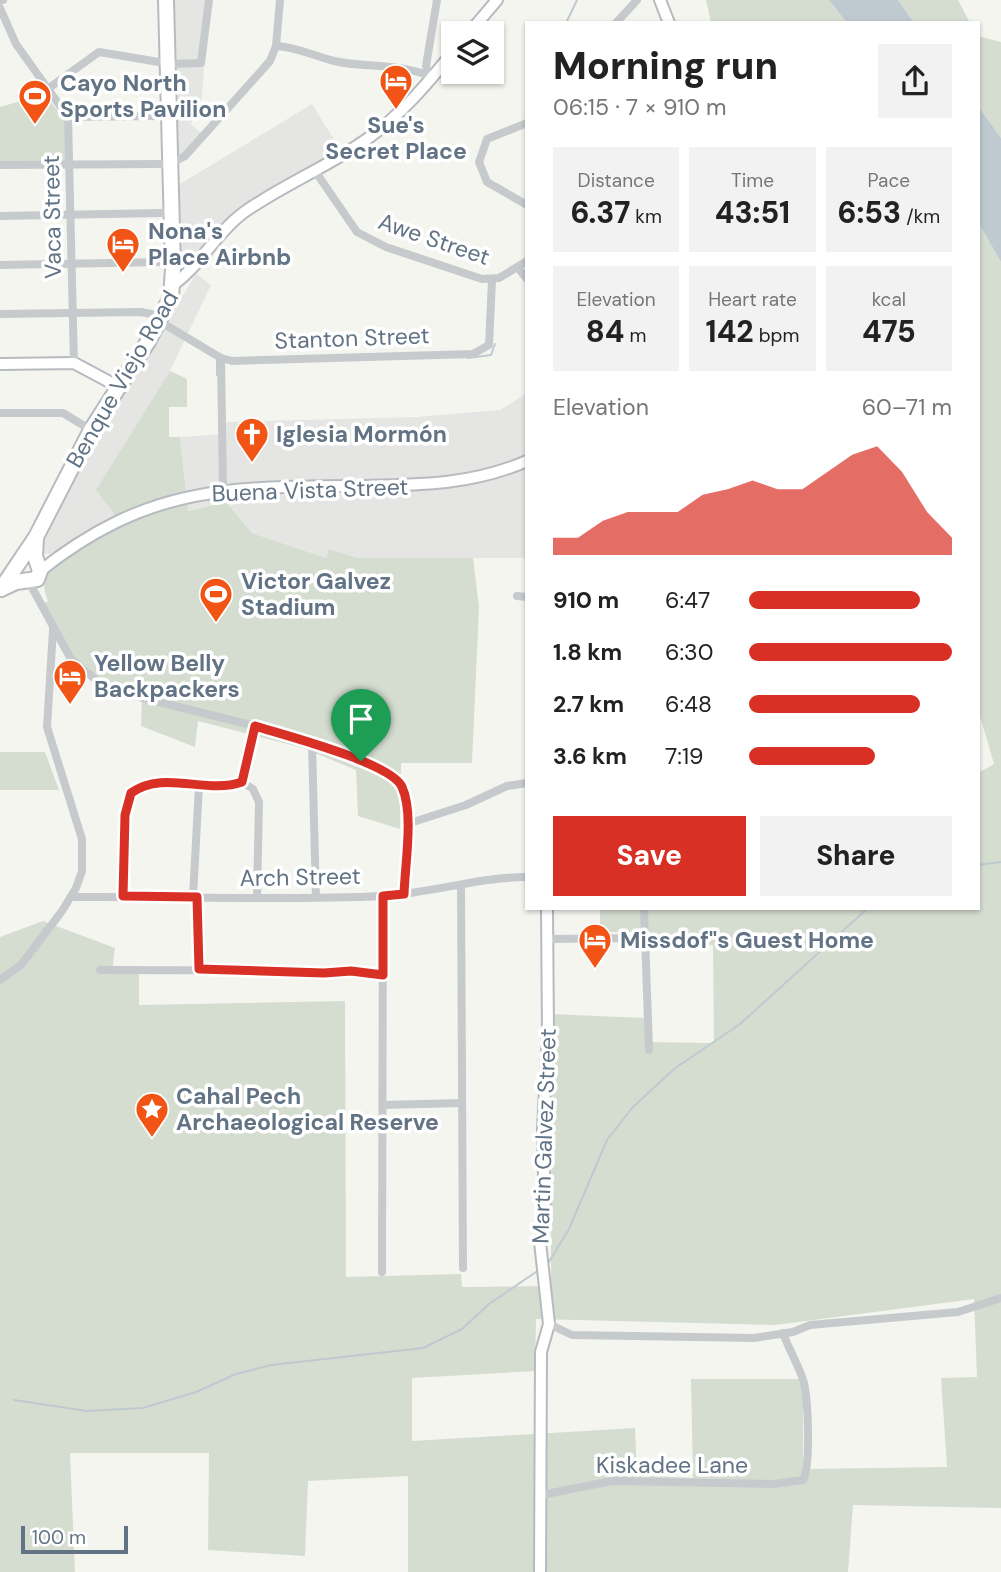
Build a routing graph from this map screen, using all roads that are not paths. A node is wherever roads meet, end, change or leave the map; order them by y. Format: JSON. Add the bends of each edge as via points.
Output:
{"nodes":[{"id":1,"x":157,"y":0,"type":"edge"},
{"id":2,"x":166,"y":0,"type":"edge"},
{"id":3,"x":209,"y":0,"type":"edge"},
{"id":4,"x":280,"y":0,"type":"edge"},
{"id":5,"x":437,"y":0,"type":"edge"},
{"id":6,"x":497,"y":0,"type":"edge"},
{"id":7,"x":637,"y":0,"type":"edge"},
{"id":8,"x":660,"y":0,"type":"edge"},
{"id":9,"x":0,"y":8,"type":"edge"},
{"id":10,"x":479,"y":21,"type":"edge"},
{"id":11,"x":618,"y":21,"type":"edge"},
{"id":12,"x":668,"y":21,"type":"edge"},
{"id":13,"x":276,"y":46,"type":"junction"},
{"id":14,"x":163,"y":63,"type":"junction"},
{"id":15,"x":441,"y":64,"type":"edge"},
{"id":16,"x":429,"y":77,"type":"junction"},
{"id":17,"x":49,"y":88,"type":"junction"},
{"id":18,"x":160,"y":116,"type":"junction"},
{"id":19,"x":68,"y":117,"type":"junction"},
{"id":20,"x":525,"y":124,"type":"edge"},
{"id":21,"x":165,"y":164,"type":"junction"},
{"id":22,"x":0,"y":165,"type":"edge"},
{"id":23,"x":69,"y":165,"type":"junction"},
{"id":24,"x":315,"y":171,"type":"junction"},
{"id":25,"x":525,"y":204,"type":"edge"},
{"id":26,"x":162,"y":213,"type":"junction"},
{"id":27,"x":71,"y":214,"type":"junction"},
{"id":28,"x":0,"y":216,"type":"edge"},
{"id":29,"x":164,"y":262,"type":"junction"},
{"id":30,"x":72,"y":263,"type":"junction"},
{"id":31,"x":525,"y":263,"type":"edge"},
{"id":32,"x":0,"y":265,"type":"edge"},
{"id":33,"x":518,"y":268,"type":"junction"},
{"id":34,"x":525,"y":277,"type":"edge"},
{"id":35,"x":492,"y":280,"type":"junction"},
{"id":36,"x":173,"y":285,"type":"junction"},
{"id":37,"x":73,"y":312,"type":"junction"},
{"id":38,"x":0,"y":314,"type":"edge"},
{"id":39,"x":161,"y":316,"type":"junction"},
{"id":40,"x":220,"y":358,"type":"junction"},
{"id":41,"x":74,"y":363,"type":"junction"},
{"id":42,"x":0,"y":364,"type":"edge"},
{"id":43,"x":119,"y":387,"type":"junction"},
{"id":44,"x":0,"y":413,"type":"edge"},
{"id":45,"x":91,"y":430,"type":"junction"},
{"id":46,"x":525,"y":462,"type":"edge"},
{"id":47,"x":223,"y":491,"type":"junction"},
{"id":48,"x":31,"y":570,"type":"junction"},
{"id":49,"x":0,"y":590,"type":"edge"},
{"id":50,"x":517,"y":596,"type":"dead end"},
{"id":51,"x":525,"y":597,"type":"edge"},
{"id":52,"x":53,"y":627,"type":"junction"},
{"id":53,"x":255,"y":726,"type":"junction"},
{"id":54,"x":312,"y":744,"type":"junction"},
{"id":55,"x":242,"y":782,"type":"junction"},
{"id":56,"x":525,"y":783,"type":"edge"},
{"id":57,"x":200,"y":785,"type":"junction"},
{"id":58,"x":407,"y":824,"type":"junction"},
{"id":59,"x":525,"y":877,"type":"edge"},
{"id":60,"x":460,"y":887,"type":"junction"},
{"id":61,"x":404,"y":894,"type":"junction"},
{"id":62,"x":123,"y":896,"type":"junction"},
{"id":63,"x":383,"y":896,"type":"junction"},
{"id":64,"x":72,"y":897,"type":"junction"},
{"id":65,"x":195,"y":897,"type":"junction"},
{"id":66,"x":316,"y":897,"type":"junction"},
{"id":67,"x":257,"y":898,"type":"junction"},
{"id":68,"x":547,"y":910,"type":"edge"},
{"id":69,"x":644,"y":910,"type":"edge"},
{"id":70,"x":647,"y":938,"type":"junction"},
{"id":71,"x":547,"y":939,"type":"junction"},
{"id":72,"x":199,"y":969,"type":"junction"},
{"id":73,"x":100,"y":970,"type":"dead end"},
{"id":74,"x":383,"y":975,"type":"junction"},
{"id":75,"x":0,"y":980,"type":"edge"},
{"id":76,"x":649,"y":1050,"type":"dead end"},
{"id":77,"x":462,"y":1103,"type":"junction"},
{"id":78,"x":383,"y":1105,"type":"junction"},
{"id":79,"x":463,"y":1268,"type":"dead end"},
{"id":80,"x":382,"y":1272,"type":"dead end"},
{"id":81,"x":1001,"y":1298,"type":"edge"},
{"id":82,"x":549,"y":1324,"type":"junction"},
{"id":83,"x":783,"y":1333,"type":"junction"},
{"id":84,"x":541,"y":1495,"type":"junction"},
{"id":85,"x":540,"y":1572,"type":"edge"}],
"edges":[{"from":1,"to":14,"type":"highway"},
{"from":2,"to":14,"type":"highway"},
{"from":3,"to":14,"type":"street","via":[[201,63]]},
{"from":4,"to":13,"type":"street"},
{"from":5,"to":16,"type":"street"},
{"from":6,"to":10,"type":"main road"},
{"from":7,"to":11,"type":"street"},
{"from":8,"to":12,"type":"main road"},
{"from":9,"to":17,"type":"street","via":[[16,44]]},
{"from":13,"to":16,"type":"street","via":[[333,60],[389,65]]},
{"from":13,"to":21,"type":"street","via":[[249,87],[185,156]]},
{"from":14,"to":17,"type":"street","via":[[99,52]]},
{"from":14,"to":18,"type":"highway"},
{"from":14,"to":21,"type":"highway"},
{"from":15,"to":16,"type":"main road","name":"Benque Viejo Road"},
{"from":16,"to":24,"type":"main road","name":"Benque Viejo Road","via":[[393,120]]},
{"from":17,"to":19,"type":"street"},
{"from":18,"to":19,"type":"street"},
{"from":18,"to":21,"type":"highway"},
{"from":19,"to":23,"type":"street","name":"Vaca Street"},
{"from":20,"to":25,"type":"street","via":[[487,139],[479,162],[487,182]]},
{"from":21,"to":23,"type":"street"},
{"from":21,"to":26,"type":"highway"},
{"from":21,"to":36,"type":"highway"},
{"from":22,"to":23,"type":"street"},
{"from":23,"to":27,"type":"street","name":"Vaca Street"},
{"from":24,"to":35,"type":"street","name":"Awe Street","via":[[345,218],[363,236],[470,277]]},
{"from":24,"to":36,"type":"main road","name":"Benque Viejo Road","via":[[230,224],[190,272]]},
{"from":26,"to":27,"type":"street"},
{"from":26,"to":29,"type":"highway"},
{"from":27,"to":28,"type":"street"},
{"from":27,"to":30,"type":"street","name":"Vaca Street"},
{"from":29,"to":30,"type":"street"},
{"from":29,"to":39,"type":"highway"},
{"from":30,"to":32,"type":"street"},
{"from":30,"to":37,"type":"street","name":"Vaca Street"},
{"from":31,"to":33,"type":"street","name":"Awe Street"},
{"from":33,"to":34,"type":"street"},
{"from":33,"to":35,"type":"street","name":"Awe Street"},
{"from":35,"to":40,"type":"street","name":"Stanton Street","via":[[491,339],[480,353]]},
{"from":36,"to":39,"type":"highway","name":"Benque Viejo Road"},
{"from":37,"to":38,"type":"street"},
{"from":37,"to":39,"type":"street"},
{"from":37,"to":41,"type":"street","name":"Vaca Street"},
{"from":39,"to":40,"type":"street","name":"Stanton Street"},
{"from":39,"to":43,"type":"highway","name":"Benque Viejo Road"},
{"from":40,"to":47,"type":"street"},
{"from":41,"to":42,"type":"main road"},
{"from":41,"to":43,"type":"main road"},
{"from":43,"to":45,"type":"highway","name":"Benque Viejo Road"},
{"from":44,"to":45,"type":"street","via":[[63,414]]},
{"from":45,"to":48,"type":"highway","name":"Benque Viejo Road","via":[[36,537]]},
{"from":46,"to":47,"type":"main road","name":"Buena Vista Street","via":[[484,477],[444,484]]},
{"from":47,"to":48,"type":"main road","name":"Buena Vista Street","via":[[149,506],[115,520]]},
{"from":48,"to":49,"type":"highway"},
{"from":48,"to":52,"type":"street"},
{"from":50,"to":51,"type":"street"},
{"from":52,"to":53,"type":"street","via":[[78,668],[108,687]]},
{"from":52,"to":64,"type":"street","via":[[47,727],[82,839],[82,871]]},
{"from":53,"to":54,"type":"street"},
{"from":53,"to":55,"type":"street"},
{"from":54,"to":58,"type":"street","via":[[393,774],[405,793]]},
{"from":54,"to":66,"type":"street"},
{"from":55,"to":57,"type":"street","via":[[226,788]]},
{"from":55,"to":67,"type":"street","via":[[253,789],[259,802]]},
{"from":56,"to":58,"type":"street"},
{"from":57,"to":62,"type":"street","via":[[160,782],[131,793],[125,815]]},
{"from":57,"to":65,"type":"street"},
{"from":58,"to":61,"type":"street"},
{"from":59,"to":60,"type":"street","name":"Arch Street","via":[[499,877]]},
{"from":60,"to":61,"type":"street","name":"Arch Street"},
{"from":60,"to":77,"type":"street"},
{"from":61,"to":63,"type":"street","name":"Arch Street"},
{"from":62,"to":64,"type":"street","name":"Arch Street"},
{"from":62,"to":65,"type":"street","name":"Arch Street"},
{"from":63,"to":66,"type":"street","name":"Arch Street"},
{"from":63,"to":74,"type":"street"},
{"from":64,"to":75,"type":"street","via":[[21,965]]},
{"from":65,"to":67,"type":"street","name":"Arch Street"},
{"from":65,"to":72,"type":"street"},
{"from":66,"to":67,"type":"street","name":"Arch Street"},
{"from":68,"to":71,"type":"main road","name":"Martin Galvez Street"},
{"from":69,"to":70,"type":"street"},
{"from":70,"to":71,"type":"street"},
{"from":70,"to":76,"type":"street"},
{"from":71,"to":82,"type":"main road","name":"Martin Galvez Street","via":[[545,1224],[540,1242]]},
{"from":72,"to":73,"type":"street"},
{"from":72,"to":74,"type":"street"},
{"from":74,"to":78,"type":"street"},
{"from":77,"to":78,"type":"street"},
{"from":77,"to":79,"type":"street"},
{"from":78,"to":80,"type":"street"},
{"from":81,"to":83,"type":"street","via":[[958,1312],[833,1322]]},
{"from":82,"to":83,"type":"street","via":[[579,1335],[754,1338]]},
{"from":82,"to":84,"type":"main road","name":"Martin Galvez Street","via":[[541,1352]]},
{"from":83,"to":84,"type":"street","name":"Kiskadee Lane","via":[[807,1401],[808,1459],[803,1480],[773,1484],[612,1481]]},
{"from":84,"to":85,"type":"main road","name":"Martin Galvez Street"}]}
